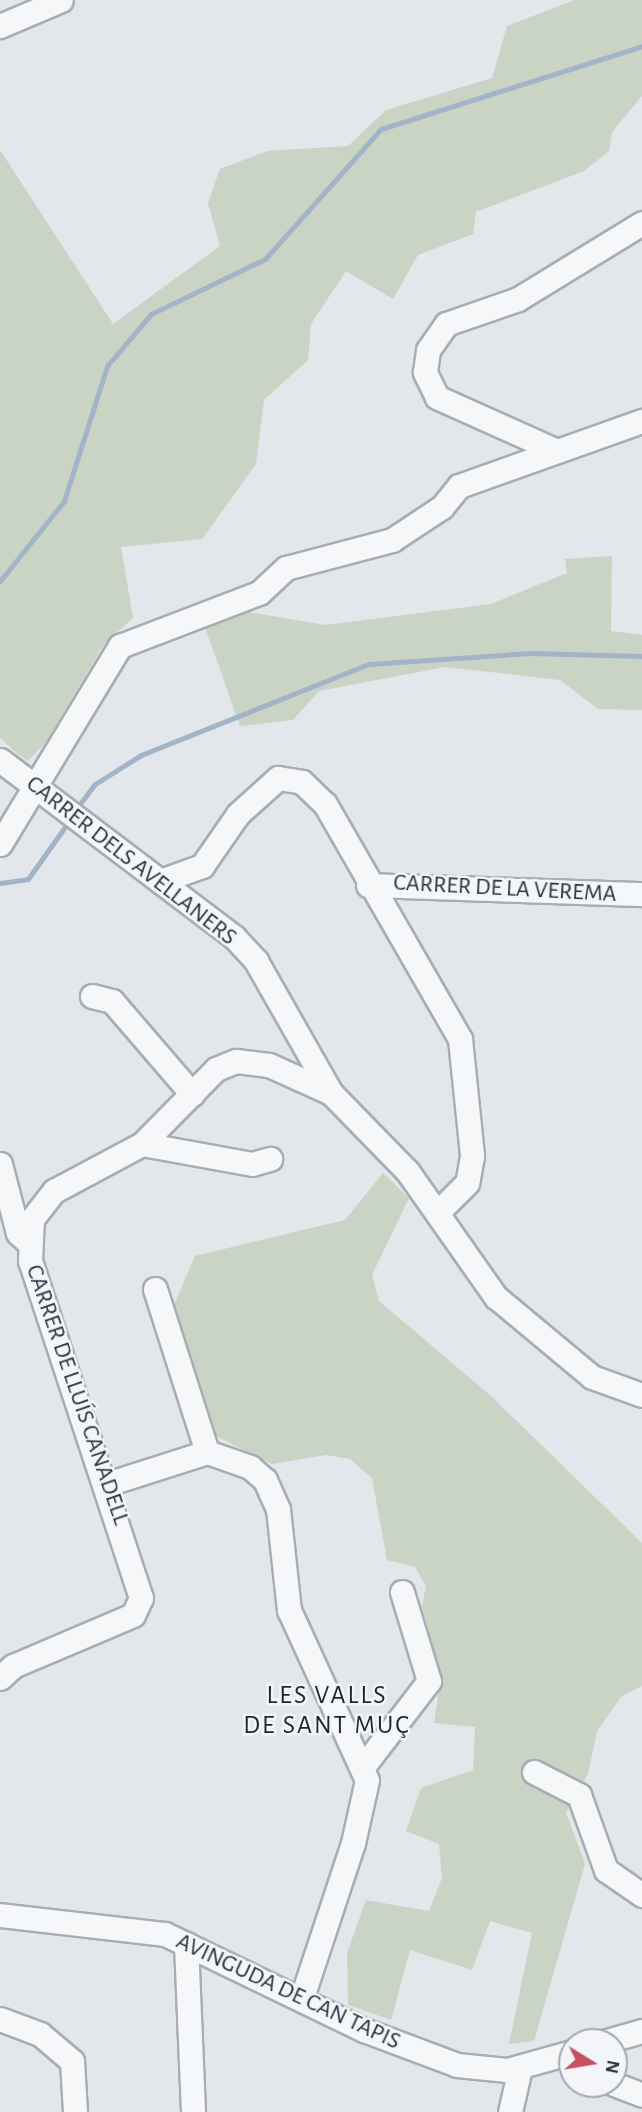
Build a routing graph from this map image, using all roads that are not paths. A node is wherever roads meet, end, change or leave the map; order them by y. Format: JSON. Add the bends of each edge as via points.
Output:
{"nodes":[{"id":1,"x":61,"y":0,"type":"edge"},
{"id":2,"x":0,"y":26,"type":"edge"},
{"id":3,"x":642,"y":223,"type":"edge"},
{"id":4,"x":642,"y":421,"type":"edge"},
{"id":5,"x":557,"y":451,"type":"junction"},
{"id":6,"x":0,"y":760,"type":"edge"},
{"id":7,"x":36,"y":788,"type":"junction"},
{"id":8,"x":0,"y":844,"type":"edge"},
{"id":9,"x":160,"y":881,"type":"junction"},
{"id":10,"x":368,"y":886,"type":"junction"},
{"id":11,"x":642,"y":894,"type":"edge"},
{"id":12,"x":92,"y":996,"type":"dead end"},
{"id":13,"x":331,"y":1093,"type":"junction"},
{"id":14,"x":192,"y":1094,"type":"junction"},
{"id":15,"x":142,"y":1144,"type":"junction"},
{"id":16,"x":270,"y":1159,"type":"dead end"},
{"id":17,"x":0,"y":1164,"type":"edge"},
{"id":18,"x":438,"y":1212,"type":"junction"},
{"id":19,"x":27,"y":1241,"type":"junction"},
{"id":20,"x":155,"y":1289,"type":"dead end"},
{"id":21,"x":642,"y":1395,"type":"edge"},
{"id":22,"x":207,"y":1452,"type":"junction"},
{"id":23,"x":107,"y":1484,"type":"junction"},
{"id":24,"x":402,"y":1592,"type":"dead end"},
{"id":25,"x":0,"y":1678,"type":"edge"},
{"id":26,"x":362,"y":1768,"type":"junction"},
{"id":27,"x":534,"y":1772,"type":"dead end"},
{"id":28,"x":642,"y":1895,"type":"edge"},
{"id":29,"x":0,"y":1914,"type":"edge"},
{"id":30,"x":186,"y":1944,"type":"junction"},
{"id":31,"x":300,"y":2000,"type":"junction"},
{"id":32,"x":0,"y":2020,"type":"edge"},
{"id":33,"x":558,"y":2060,"type":"edge"},
{"id":34,"x":520,"y":2068,"type":"junction"},
{"id":35,"x":75,"y":2112,"type":"edge"},
{"id":36,"x":193,"y":2112,"type":"edge"},
{"id":37,"x":510,"y":2112,"type":"edge"}],
"edges":[{"from":1,"to":2,"type":"street"},
{"from":3,"to":5,"type":"street","via":[[518,299],[446,324],[428,350],[427,379],[437,397]]},
{"from":4,"to":5,"type":"street"},
{"from":5,"to":7,"type":"street","via":[[459,486],[442,507],[393,540],[286,568],[259,593],[120,646]]},
{"from":6,"to":7,"type":"street","name":"CARRER DELS AVELLANERS"},
{"from":7,"to":8,"type":"street"},
{"from":7,"to":9,"type":"street","name":"CARRER DELS AVELLANERS"},
{"from":9,"to":10,"type":"street","via":[[202,866],[238,814],[278,778],[302,782],[325,804]]},
{"from":9,"to":13,"type":"street","name":"CARRER DELS AVELLANERS","via":[[256,961]]},
{"from":10,"to":11,"type":"street","name":"CARRER DE LA VEREMA"},
{"from":10,"to":18,"type":"street","via":[[460,1039],[472,1156],[467,1183]]},
{"from":12,"to":14,"type":"street","via":[[112,1001]]},
{"from":13,"to":14,"type":"street","name":"CARRER DE LLUÍS CANADELL","via":[[269,1065],[236,1061],[216,1069]]},
{"from":13,"to":18,"type":"street","name":"CARRER DELS AVELLANERS","via":[[381,1139]]},
{"from":14,"to":15,"type":"street","name":"CARRER DE LLUÍS CANADELL"},
{"from":15,"to":16,"type":"street","via":[[251,1164]]},
{"from":15,"to":19,"type":"street","name":"CARRER DE LLUÍS CANADELL","via":[[54,1191],[32,1219]]},
{"from":17,"to":19,"type":"street","via":[[18,1233]]},
{"from":18,"to":21,"type":"street","name":"CARRER DELS AVELLANERS","via":[[496,1297],[592,1377]]},
{"from":19,"to":23,"type":"street","name":"CARRER DE LLUÍS CANADELL"},
{"from":20,"to":22,"type":"street"},
{"from":22,"to":23,"type":"street"},
{"from":22,"to":26,"type":"street","via":[[229,1457],[265,1480],[278,1509],[289,1610]]},
{"from":23,"to":25,"type":"street","name":"CARRER DE LLUÍS CANADELL","via":[[137,1572],[141,1598],[133,1615],[13,1666]]},
{"from":24,"to":26,"type":"street","via":[[429,1681]]},
{"from":26,"to":31,"type":"street","via":[[367,1780],[361,1816]]},
{"from":27,"to":28,"type":"street","via":[[579,1795],[606,1870]]},
{"from":29,"to":30,"type":"street","name":"AVINGUDA DE CAN TAPIS","via":[[135,1928]]},
{"from":30,"to":31,"type":"street","name":"AVINGUDA DE CAN TAPIS"},
{"from":30,"to":36,"type":"street"},
{"from":31,"to":34,"type":"street","name":"AVINGUDA DE CAN TAPIS","via":[[441,2061],[480,2070]]},
{"from":32,"to":35,"type":"street","via":[[40,2034],[72,2062]]},
{"from":33,"to":34,"type":"street","name":"AVINGUDA DE CAN TAPIS"},
{"from":34,"to":37,"type":"street"}]}
